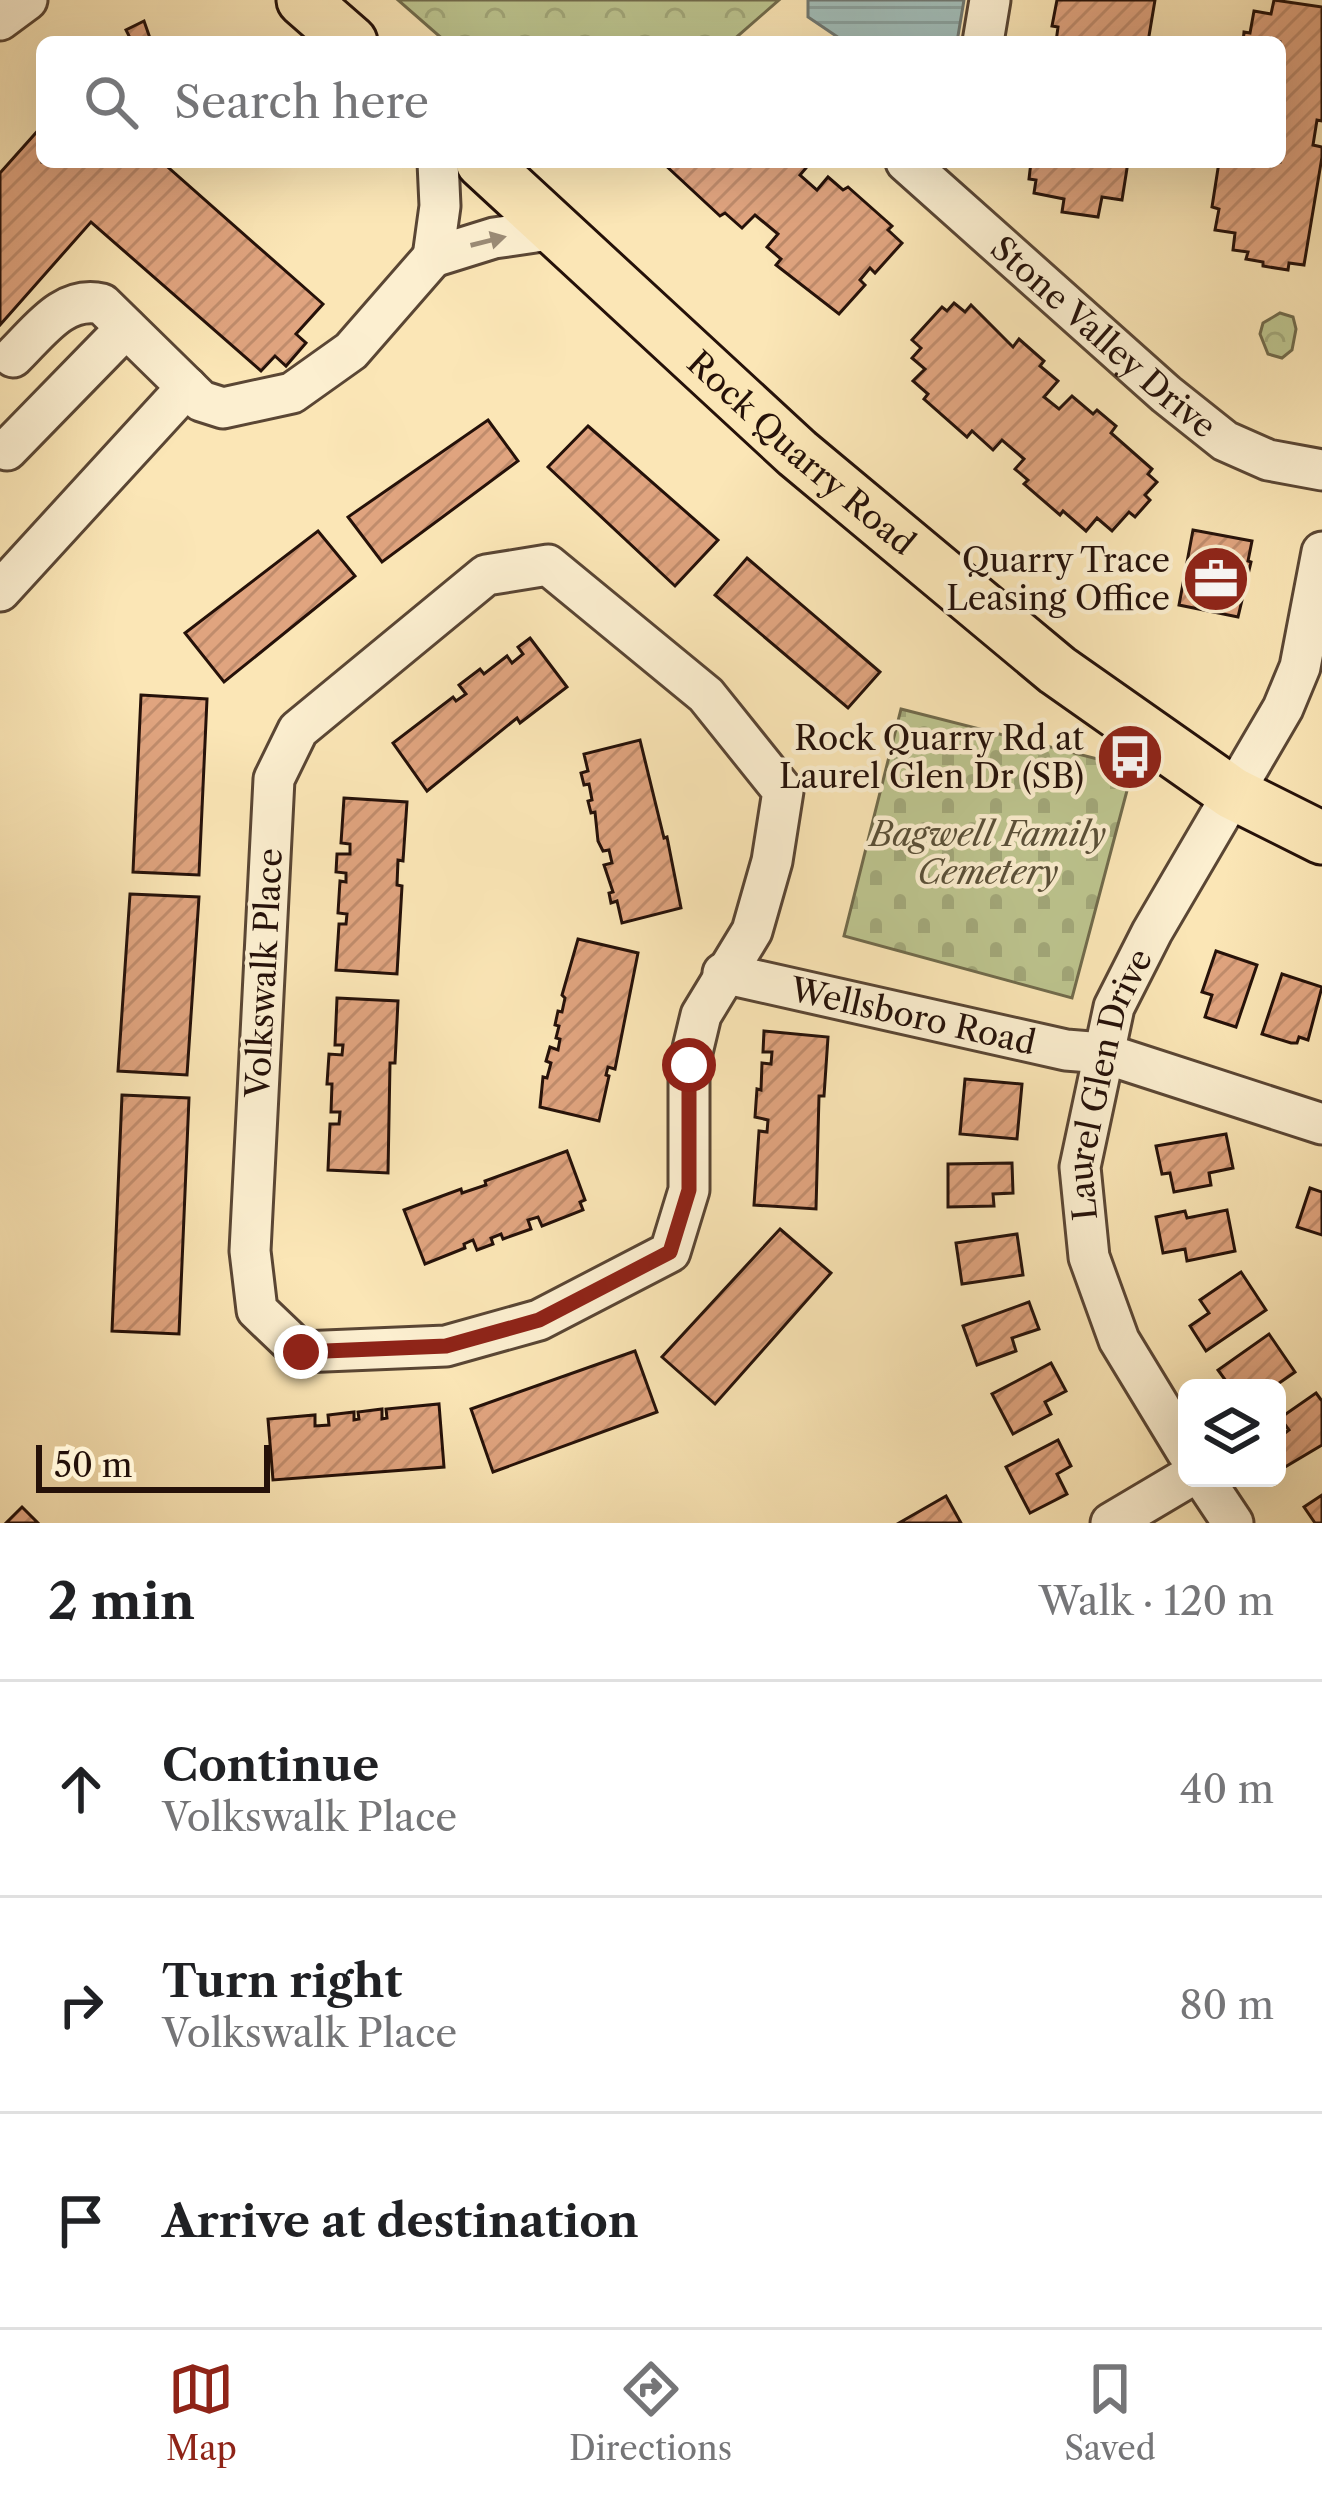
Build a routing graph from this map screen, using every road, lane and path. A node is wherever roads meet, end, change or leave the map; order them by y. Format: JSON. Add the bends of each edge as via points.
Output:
{"nodes":[{"id":1,"x":27,"y":0,"type":"edge"},
{"id":2,"x":303,"y":0,"type":"edge"},
{"id":3,"x":990,"y":0,"type":"edge"},
{"id":4,"x":0,"y":20,"type":"edge"},
{"id":5,"x":344,"y":36,"type":"edge"},
{"id":6,"x":984,"y":36,"type":"edge"},
{"id":7,"x":437,"y":168,"type":"edge"},
{"id":8,"x":489,"y":168,"type":"edge"},
{"id":9,"x":927,"y":169,"type":"edge"},
{"id":10,"x":556,"y":229,"type":"junction"},
{"id":11,"x":433,"y":257,"type":"junction"},
{"id":12,"x":126,"y":328,"type":"junction"},
{"id":13,"x":13,"y":357,"type":"dead end"},
{"id":14,"x":187,"y":387,"type":"junction"},
{"id":15,"x":2,"y":450,"type":"edge"},
{"id":16,"x":1322,"y":470,"type":"edge"},
{"id":17,"x":1322,"y":552,"type":"edge"},
{"id":18,"x":0,"y":591,"type":"edge"},
{"id":19,"x":1232,"y":794,"type":"junction"},
{"id":20,"x":1322,"y":838,"type":"edge"},
{"id":21,"x":723,"y":973,"type":"junction"},
{"id":22,"x":1103,"y":1053,"type":"junction"},
{"id":23,"x":1322,"y":1124,"type":"edge"},
{"id":24,"x":1178,"y":1437,"type":"edge"},
{"id":25,"x":1178,"y":1483,"type":"edge"},
{"id":26,"x":1209,"y":1487,"type":"edge"},
{"id":27,"x":1111,"y":1523,"type":"edge"},
{"id":28,"x":1233,"y":1523,"type":"edge"}],
"edges":[{"from":1,"to":4,"type":"street"},
{"from":2,"to":5,"type":"main road"},
{"from":3,"to":6,"type":"street"},
{"from":7,"to":11,"type":"street"},
{"from":8,"to":10,"type":"main road","name":"Rock Quarry Road"},
{"from":9,"to":16,"type":"street","name":"Stone Valley Drive","via":[[1225,441]]},
{"from":11,"to":10,"type":"street","one_way":true},
{"from":10,"to":19,"type":"main road","name":"Rock Quarry Road","via":[[797,453],[1057,670]]},
{"from":11,"to":14,"type":"street","via":[[351,351],[292,393],[223,408]]},
{"from":12,"to":13,"type":"street","via":[[102,304],[68,304]]},
{"from":12,"to":14,"type":"street"},
{"from":12,"to":15,"type":"street"},
{"from":14,"to":18,"type":"street"},
{"from":17,"to":19,"type":"street","name":"Laurel Glen Drive","via":[[1300,667]]},
{"from":19,"to":20,"type":"main road","name":"Rock Quarry Road"},
{"from":19,"to":22,"type":"street","name":"Laurel Glen Drive","via":[[1114,1007]]},
{"from":21,"to":21,"type":"street","name":"Volkswalk Place","via":[[752,931],[783,791],[706,695],[548,566],[486,575],[298,730],[274,779],[250,1250],[256,1310],[301,1352],[446,1346],[539,1320],[670,1252],[689,1190],[689,1065],[701,1015]]},
{"from":21,"to":22,"type":"street","name":"Wellsboro Road"},
{"from":22,"to":23,"type":"street","name":"Wellsboro Road"},
{"from":22,"to":24,"type":"street","name":"Laurel Glen Drive","via":[[1080,1167],[1089,1257],[1119,1340]]},
{"from":25,"to":27,"type":"street"},
{"from":26,"to":28,"type":"street"}]}
